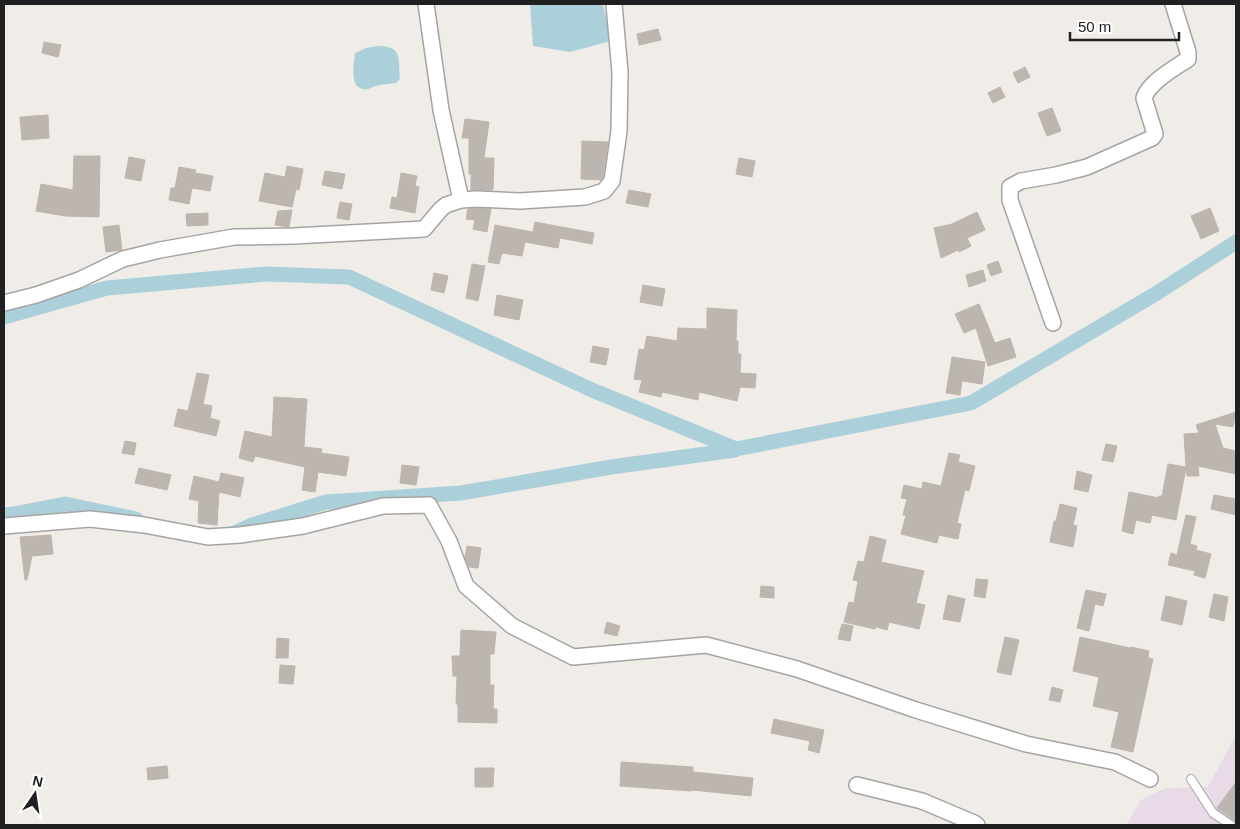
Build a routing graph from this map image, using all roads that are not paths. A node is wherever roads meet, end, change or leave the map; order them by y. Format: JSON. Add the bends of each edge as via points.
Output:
{"nodes":[{"id":1,"x":426,"y":4,"type":"edge"},
{"id":2,"x":614,"y":4,"type":"edge"},
{"id":3,"x":1173,"y":4,"type":"edge"},
{"id":4,"x":462,"y":200,"type":"junction"},
{"id":5,"x":4,"y":303,"type":"edge"},
{"id":6,"x":1054,"y":323,"type":"dead end"},
{"id":7,"x":4,"y":526,"type":"edge"},
{"id":8,"x":1150,"y":779,"type":"dead end"},
{"id":9,"x":1191,"y":779,"type":"dead end"},
{"id":10,"x":857,"y":785,"type":"dead end"},
{"id":11,"x":976,"y":825,"type":"edge"},
{"id":12,"x":1231,"y":825,"type":"edge"}],
"edges":[{"from":1,"to":4,"type":"street","via":[[441,110]]},
{"from":2,"to":4,"type":"street","via":[[620,72],[619,131],[612,181],[604,190],[585,197]]},
{"from":3,"to":6,"type":"street","via":[[1188,59],[1146,92],[1144,98],[1155,134],[1152,138],[1087,167],[1021,181],[1010,187],[1010,200]]},
{"from":4,"to":5,"type":"street","via":[[446,205],[424,228],[225,238],[122,259],[79,280]]},
{"from":7,"to":8,"type":"street","via":[[90,519],[208,537],[303,526],[383,506],[429,505],[449,541],[466,586],[512,626],[573,657],[706,644],[797,669],[1026,744],[1115,762]]},
{"from":9,"to":12,"type":"lane","via":[[1214,813]]},
{"from":10,"to":11,"type":"street","via":[[922,801]]}]}
